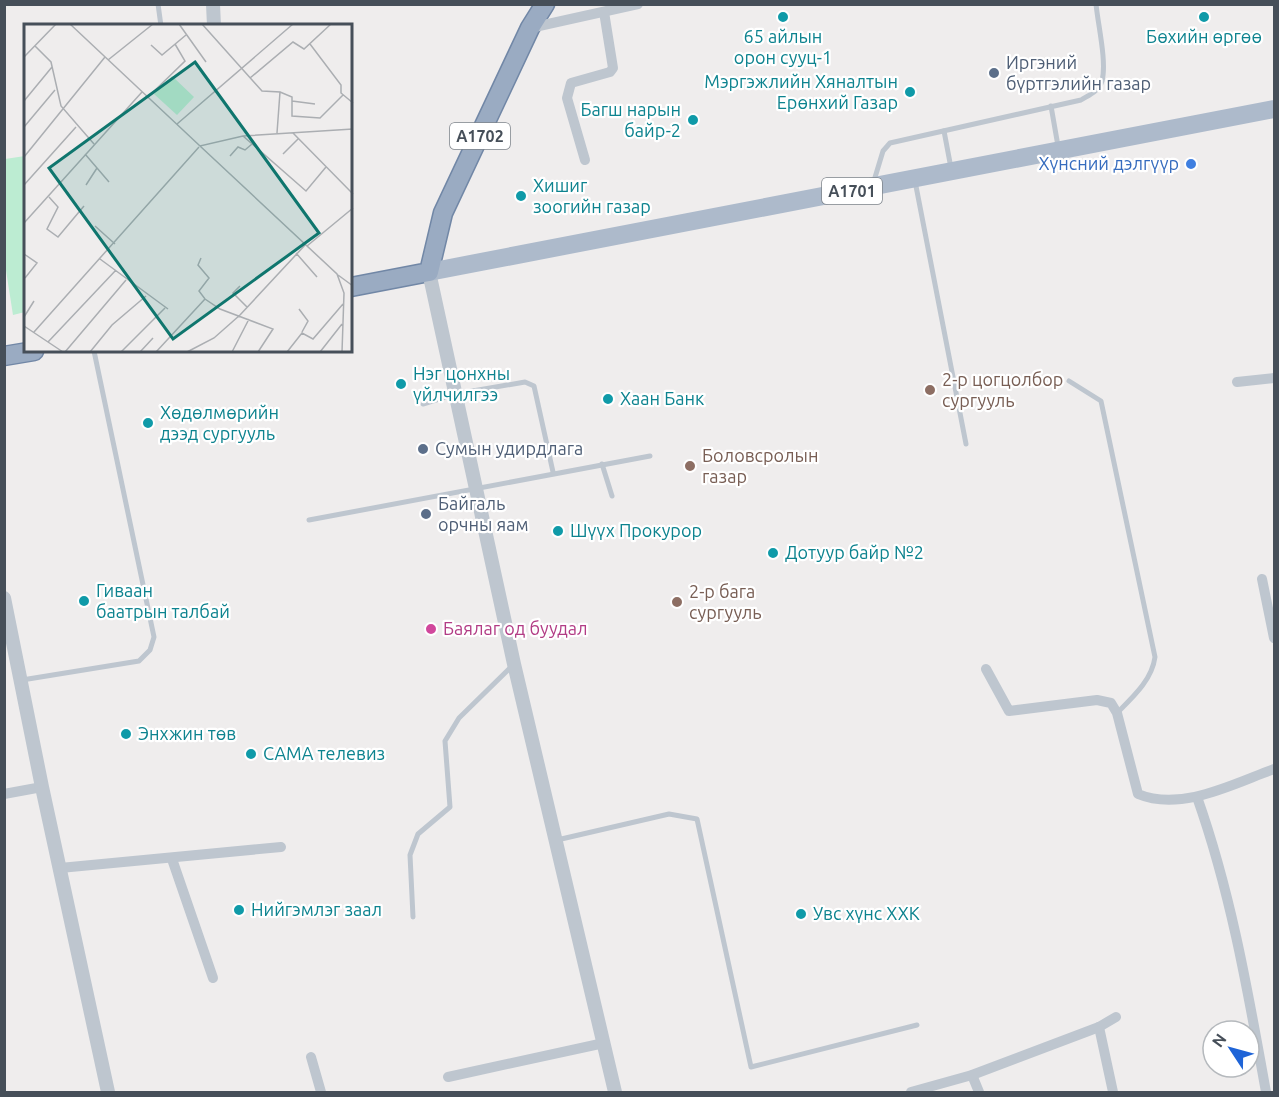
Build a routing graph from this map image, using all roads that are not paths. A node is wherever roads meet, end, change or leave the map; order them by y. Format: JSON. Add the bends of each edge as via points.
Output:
{"nodes":[{"id":1,"x":158,"y":4,"type":"edge"},
{"id":2,"x":213,"y":4,"type":"edge"},
{"id":3,"x":545,"y":4,"type":"edge"},
{"id":4,"x":638,"y":4,"type":"edge"},
{"id":5,"x":1096,"y":4,"type":"edge"},
{"id":6,"x":604,"y":12,"type":"junction"},
{"id":7,"x":161,"y":24,"type":"edge"},
{"id":8,"x":214,"y":24,"type":"edge"},
{"id":9,"x":530,"y":28,"type":"junction"},
{"id":10,"x":1051,"y":106,"type":"junction"},
{"id":11,"x":1275,"y":109,"type":"edge"},
{"id":12,"x":944,"y":131,"type":"junction"},
{"id":13,"x":1059,"y":150,"type":"junction"},
{"id":14,"x":585,"y":160,"type":"dead end"},
{"id":15,"x":952,"y":171,"type":"junction"},
{"id":16,"x":915,"y":178,"type":"junction"},
{"id":17,"x":872,"y":187,"type":"junction"},
{"id":18,"x":429,"y":272,"type":"junction"},
{"id":19,"x":352,"y":287,"type":"edge"},
{"id":20,"x":28,"y":352,"type":"edge"},
{"id":21,"x":94,"y":352,"type":"edge"},
{"id":22,"x":5,"y":356,"type":"edge"},
{"id":23,"x":1275,"y":378,"type":"edge"},
{"id":24,"x":1069,"y":381,"type":"dead end"},
{"id":25,"x":1237,"y":382,"type":"dead end"},
{"id":26,"x":455,"y":394,"type":"junction"},
{"id":27,"x":423,"y":404,"type":"dead end"},
{"id":28,"x":966,"y":444,"type":"dead end"},
{"id":29,"x":650,"y":456,"type":"dead end"},
{"id":30,"x":602,"y":464,"type":"junction"},
{"id":31,"x":553,"y":472,"type":"junction"},
{"id":32,"x":476,"y":487,"type":"junction"},
{"id":33,"x":612,"y":496,"type":"dead end"},
{"id":34,"x":309,"y":520,"type":"dead end"},
{"id":35,"x":1262,"y":579,"type":"dead end"},
{"id":36,"x":4,"y":598,"type":"edge"},
{"id":37,"x":1275,"y":638,"type":"edge"},
{"id":38,"x":514,"y":664,"type":"junction"},
{"id":39,"x":986,"y":669,"type":"dead end"},
{"id":40,"x":21,"y":681,"type":"junction"},
{"id":41,"x":1117,"y":713,"type":"junction"},
{"id":42,"x":1275,"y":769,"type":"edge"},
{"id":43,"x":42,"y":788,"type":"junction"},
{"id":44,"x":4,"y":794,"type":"edge"},
{"id":45,"x":1197,"y":796,"type":"junction"},
{"id":46,"x":557,"y":840,"type":"junction"},
{"id":47,"x":281,"y":847,"type":"dead end"},
{"id":48,"x":172,"y":859,"type":"junction"},
{"id":49,"x":60,"y":868,"type":"junction"},
{"id":50,"x":413,"y":917,"type":"dead end"},
{"id":51,"x":213,"y":978,"type":"dead end"},
{"id":52,"x":1116,"y":1017,"type":"dead end"},
{"id":53,"x":917,"y":1025,"type":"dead end"},
{"id":54,"x":1098,"y":1026,"type":"junction"},
{"id":55,"x":604,"y":1043,"type":"junction"},
{"id":56,"x":311,"y":1058,"type":"dead end"},
{"id":57,"x":972,"y":1075,"type":"junction"},
{"id":58,"x":448,"y":1077,"type":"dead end"},
{"id":59,"x":108,"y":1092,"type":"edge"},
{"id":60,"x":321,"y":1092,"type":"edge"},
{"id":61,"x":615,"y":1092,"type":"edge"},
{"id":62,"x":911,"y":1092,"type":"edge"},
{"id":63,"x":979,"y":1092,"type":"edge"},
{"id":64,"x":1113,"y":1092,"type":"edge"},
{"id":65,"x":1266,"y":1092,"type":"edge"}],
"edges":[{"from":1,"to":7,"type":"lane"},
{"from":2,"to":8,"type":"street"},
{"from":3,"to":9,"type":"highway","number":"A1702"},
{"from":4,"to":6,"type":"street"},
{"from":5,"to":10,"type":"lane","via":[[1101,83],[1094,93],[1081,99]]},
{"from":6,"to":9,"type":"street"},
{"from":6,"to":14,"type":"street","via":[[613,68],[572,83],[568,89],[567,98]]},
{"from":9,"to":18,"type":"highway","number":"A1702","via":[[443,213]]},
{"from":10,"to":12,"type":"lane"},
{"from":10,"to":13,"type":"lane"},
{"from":11,"to":13,"type":"main road","number":"A1701"},
{"from":12,"to":15,"type":"lane"},
{"from":12,"to":17,"type":"lane","via":[[891,143],[883,151]]},
{"from":13,"to":15,"type":"main road","number":"A1701"},
{"from":15,"to":16,"type":"main road","number":"A1701"},
{"from":16,"to":17,"type":"main road","number":"A1701"},
{"from":16,"to":28,"type":"lane"},
{"from":17,"to":18,"type":"main road","number":"A1701"},
{"from":18,"to":19,"type":"highway"},
{"from":18,"to":26,"type":"street"},
{"from":20,"to":22,"type":"highway"},
{"from":21,"to":40,"type":"lane","via":[[154,637],[150,650],[139,661]]},
{"from":23,"to":25,"type":"street"},
{"from":24,"to":41,"type":"lane","via":[[1101,401],[1155,657],[1153,670]]},
{"from":26,"to":27,"type":"lane"},
{"from":26,"to":31,"type":"lane","via":[[525,382],[534,386]]},
{"from":26,"to":32,"type":"street"},
{"from":29,"to":30,"type":"lane"},
{"from":30,"to":31,"type":"lane"},
{"from":30,"to":33,"type":"lane"},
{"from":31,"to":32,"type":"lane"},
{"from":32,"to":34,"type":"lane"},
{"from":32,"to":38,"type":"street"},
{"from":35,"to":37,"type":"street"},
{"from":36,"to":40,"type":"street"},
{"from":38,"to":46,"type":"street"},
{"from":38,"to":50,"type":"lane","via":[[459,718],[445,741],[450,807],[418,834],[410,855]]},
{"from":39,"to":41,"type":"street","via":[[1009,711],[1097,700],[1111,703]]},
{"from":40,"to":43,"type":"street"},
{"from":41,"to":45,"type":"street","via":[[1138,794],[1152,800]]},
{"from":42,"to":45,"type":"street"},
{"from":43,"to":44,"type":"street"},
{"from":43,"to":49,"type":"street"},
{"from":45,"to":65,"type":"street","via":[[1217,853],[1238,939]]},
{"from":46,"to":53,"type":"lane","via":[[669,814],[697,819],[751,1067]]},
{"from":46,"to":55,"type":"street"},
{"from":47,"to":48,"type":"street"},
{"from":48,"to":49,"type":"street"},
{"from":48,"to":51,"type":"street"},
{"from":49,"to":59,"type":"street"},
{"from":52,"to":54,"type":"street"},
{"from":54,"to":57,"type":"street"},
{"from":54,"to":64,"type":"street"},
{"from":55,"to":58,"type":"street"},
{"from":55,"to":61,"type":"street"},
{"from":56,"to":60,"type":"street"},
{"from":57,"to":62,"type":"street"},
{"from":57,"to":63,"type":"street"}]}
